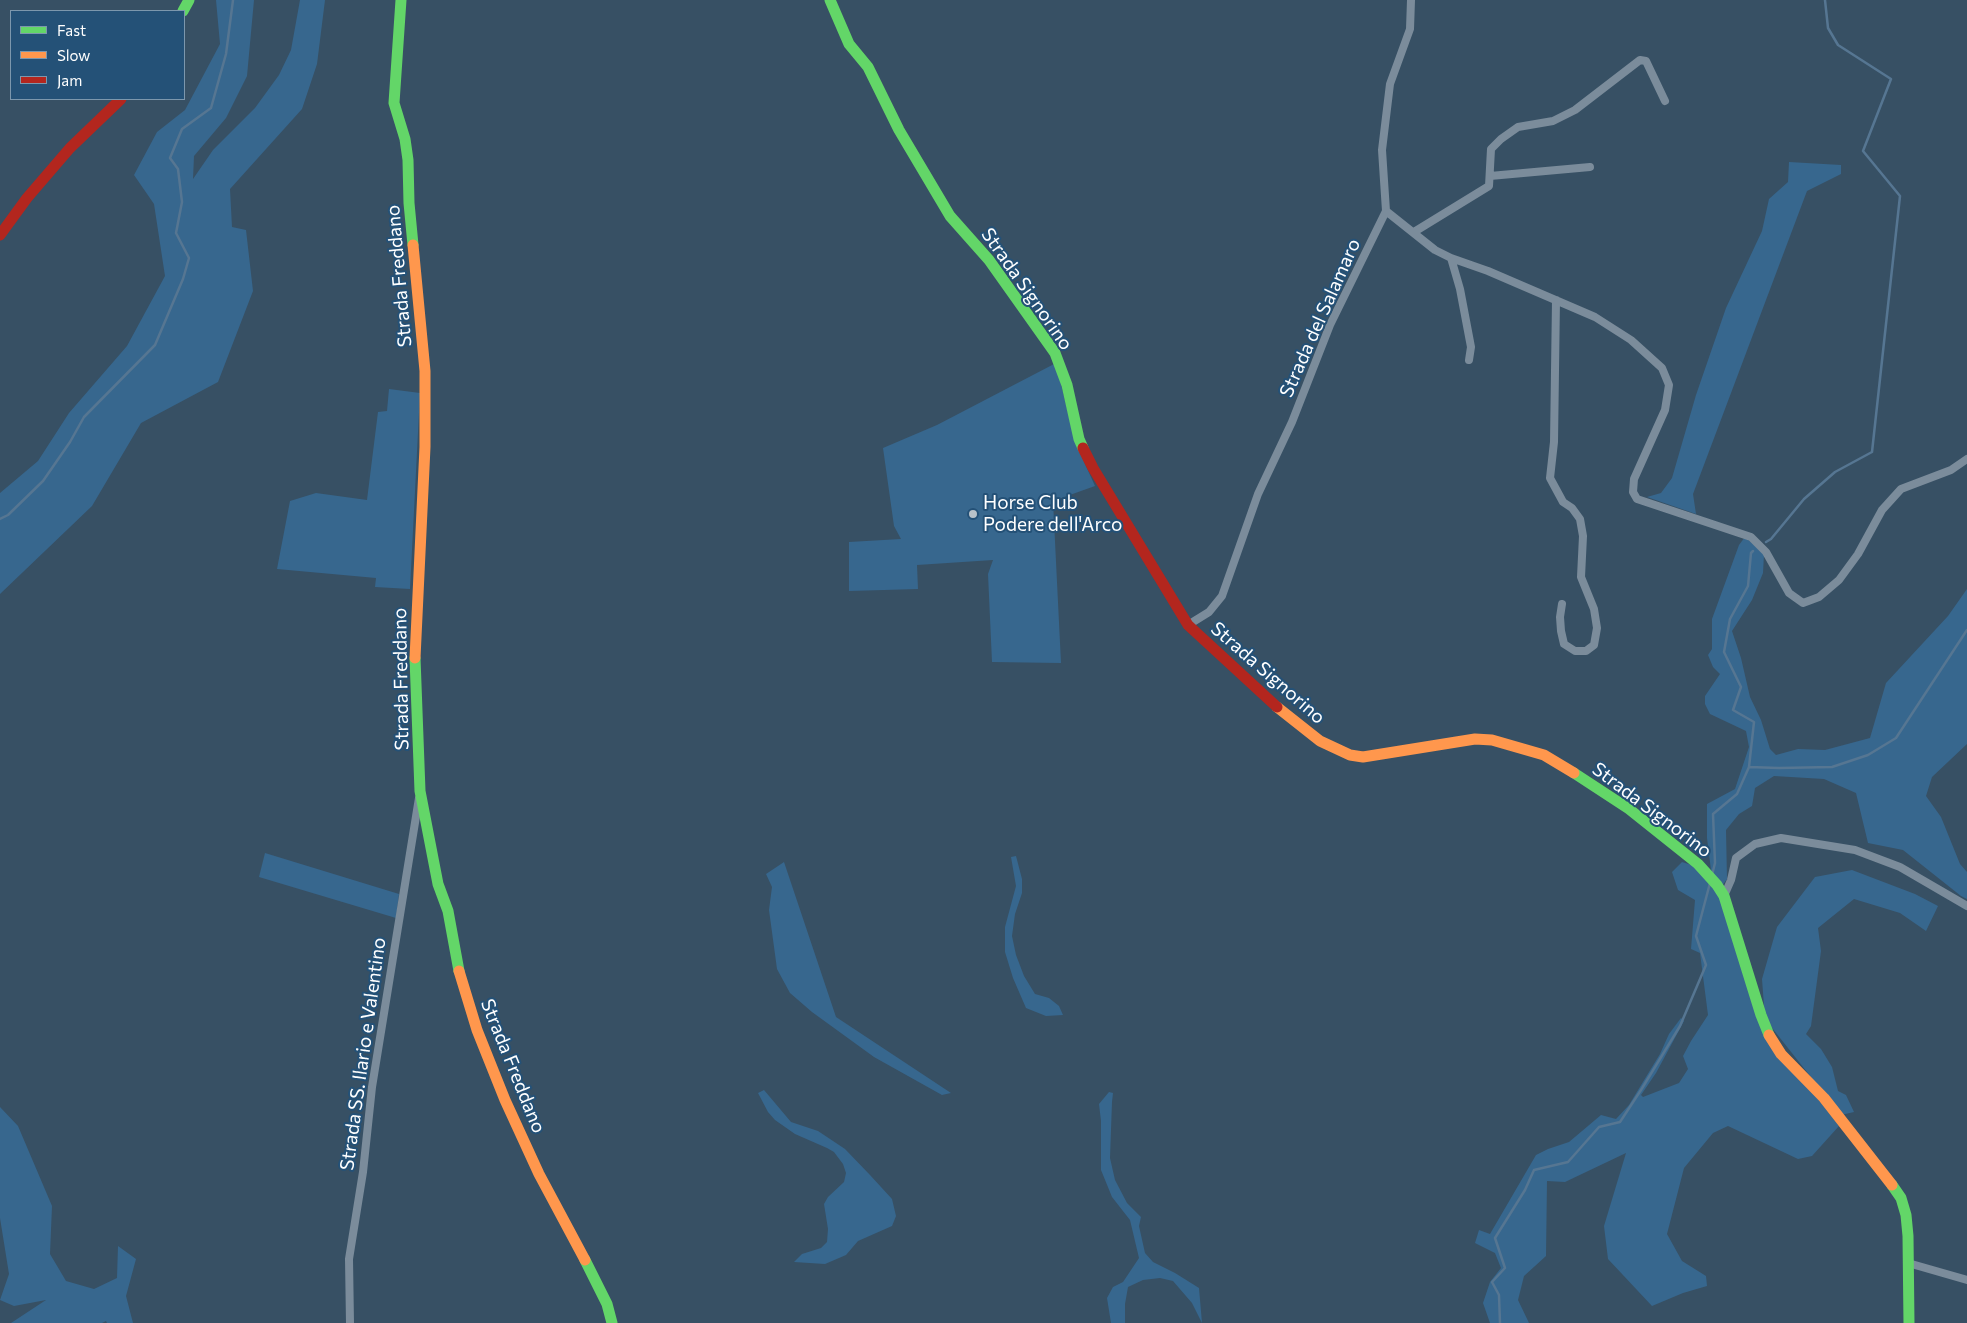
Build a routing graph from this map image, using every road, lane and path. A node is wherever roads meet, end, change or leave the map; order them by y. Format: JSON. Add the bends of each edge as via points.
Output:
{"nodes":[{"id":1,"x":401,"y":0,"type":"edge"},
{"id":2,"x":830,"y":0,"type":"edge"},
{"id":3,"x":1411,"y":0,"type":"edge"},
{"id":4,"x":119,"y":100,"type":"edge"},
{"id":5,"x":1665,"y":101,"type":"dead end"},
{"id":6,"x":1590,"y":166,"type":"dead end"},
{"id":7,"x":1490,"y":176,"type":"junction"},
{"id":8,"x":1386,"y":211,"type":"junction"},
{"id":9,"x":1414,"y":232,"type":"junction"},
{"id":10,"x":0,"y":235,"type":"edge"},
{"id":11,"x":1451,"y":258,"type":"junction"},
{"id":12,"x":1556,"y":300,"type":"junction"},
{"id":13,"x":1469,"y":360,"type":"dead end"},
{"id":14,"x":1967,"y":459,"type":"edge"},
{"id":15,"x":1562,"y":604,"type":"dead end"},
{"id":16,"x":1188,"y":625,"type":"junction"},
{"id":17,"x":420,"y":791,"type":"junction"},
{"id":18,"x":1724,"y":896,"type":"junction"},
{"id":19,"x":1967,"y":906,"type":"edge"},
{"id":20,"x":1908,"y":1263,"type":"junction"},
{"id":21,"x":1967,"y":1281,"type":"edge"},
{"id":22,"x":350,"y":1323,"type":"edge"},
{"id":23,"x":612,"y":1323,"type":"edge"},
{"id":24,"x":1909,"y":1323,"type":"edge"}],
"edges":[{"from":1,"to":17,"type":"street","name":"Strada Freddano","via":[[394,103],[408,160],[425,371],[425,447],[415,664]]},
{"from":2,"to":16,"type":"street","name":"Strada Signorino","via":[[849,44],[868,67],[899,130],[950,216],[989,260],[1055,352],[1079,438],[1092,468]]},
{"from":3,"to":8,"type":"street","name":"Strada del Salamaro","via":[[1410,29],[1390,84],[1382,150]]},
{"from":4,"to":10,"type":"street","via":[[70,148]]},
{"from":5,"to":7,"type":"street","via":[[1646,61],[1640,60],[1575,110],[1553,121],[1518,127],[1501,139],[1491,149]]},
{"from":6,"to":7,"type":"street"},
{"from":7,"to":9,"type":"street","via":[[1489,186]]},
{"from":8,"to":9,"type":"street"},
{"from":8,"to":16,"type":"street","name":"Strada del Salamaro","via":[[1330,325],[1292,422],[1258,494],[1222,596],[1209,612]]},
{"from":9,"to":11,"type":"street","via":[[1435,250]]},
{"from":11,"to":12,"type":"street"},
{"from":11,"to":13,"type":"street","via":[[1471,347]]},
{"from":12,"to":14,"type":"street","via":[[1595,317],[1631,340],[1662,368],[1669,385],[1665,410],[1634,479],[1633,492],[1637,499],[1751,537],[1766,552],[1789,593],[1803,603],[1819,597],[1839,580],[1858,554],[1882,510],[1901,489],[1951,470]]},
{"from":12,"to":15,"type":"street","via":[[1554,442],[1550,478],[1563,502],[1580,519],[1583,536],[1581,577],[1594,609],[1597,628],[1594,645],[1586,651],[1575,651],[1564,644],[1560,631]]},
{"from":16,"to":18,"type":"street","name":"Strada Signorino","via":[[1264,697],[1320,741],[1350,755],[1362,756],[1475,739],[1492,740],[1544,755],[1637,815],[1698,864]]},
{"from":17,"to":22,"type":"street","name":"Strada SS. Ilario e Valentino","via":[[372,1087],[349,1259]]},
{"from":17,"to":23,"type":"street","name":"Strada Freddano","via":[[438,884],[448,910],[456,960],[477,1030],[539,1174],[592,1272]]},
{"from":18,"to":19,"type":"street","via":[[1736,858],[1755,844],[1781,838],[1854,850],[1900,867]]},
{"from":18,"to":20,"type":"street","name":"Strada Signorino","via":[[1770,1036],[1781,1054],[1807,1079],[1901,1198],[1906,1215]]},
{"from":20,"to":21,"type":"street"},
{"from":20,"to":24,"type":"street","name":"Strada Signorino"}]}
